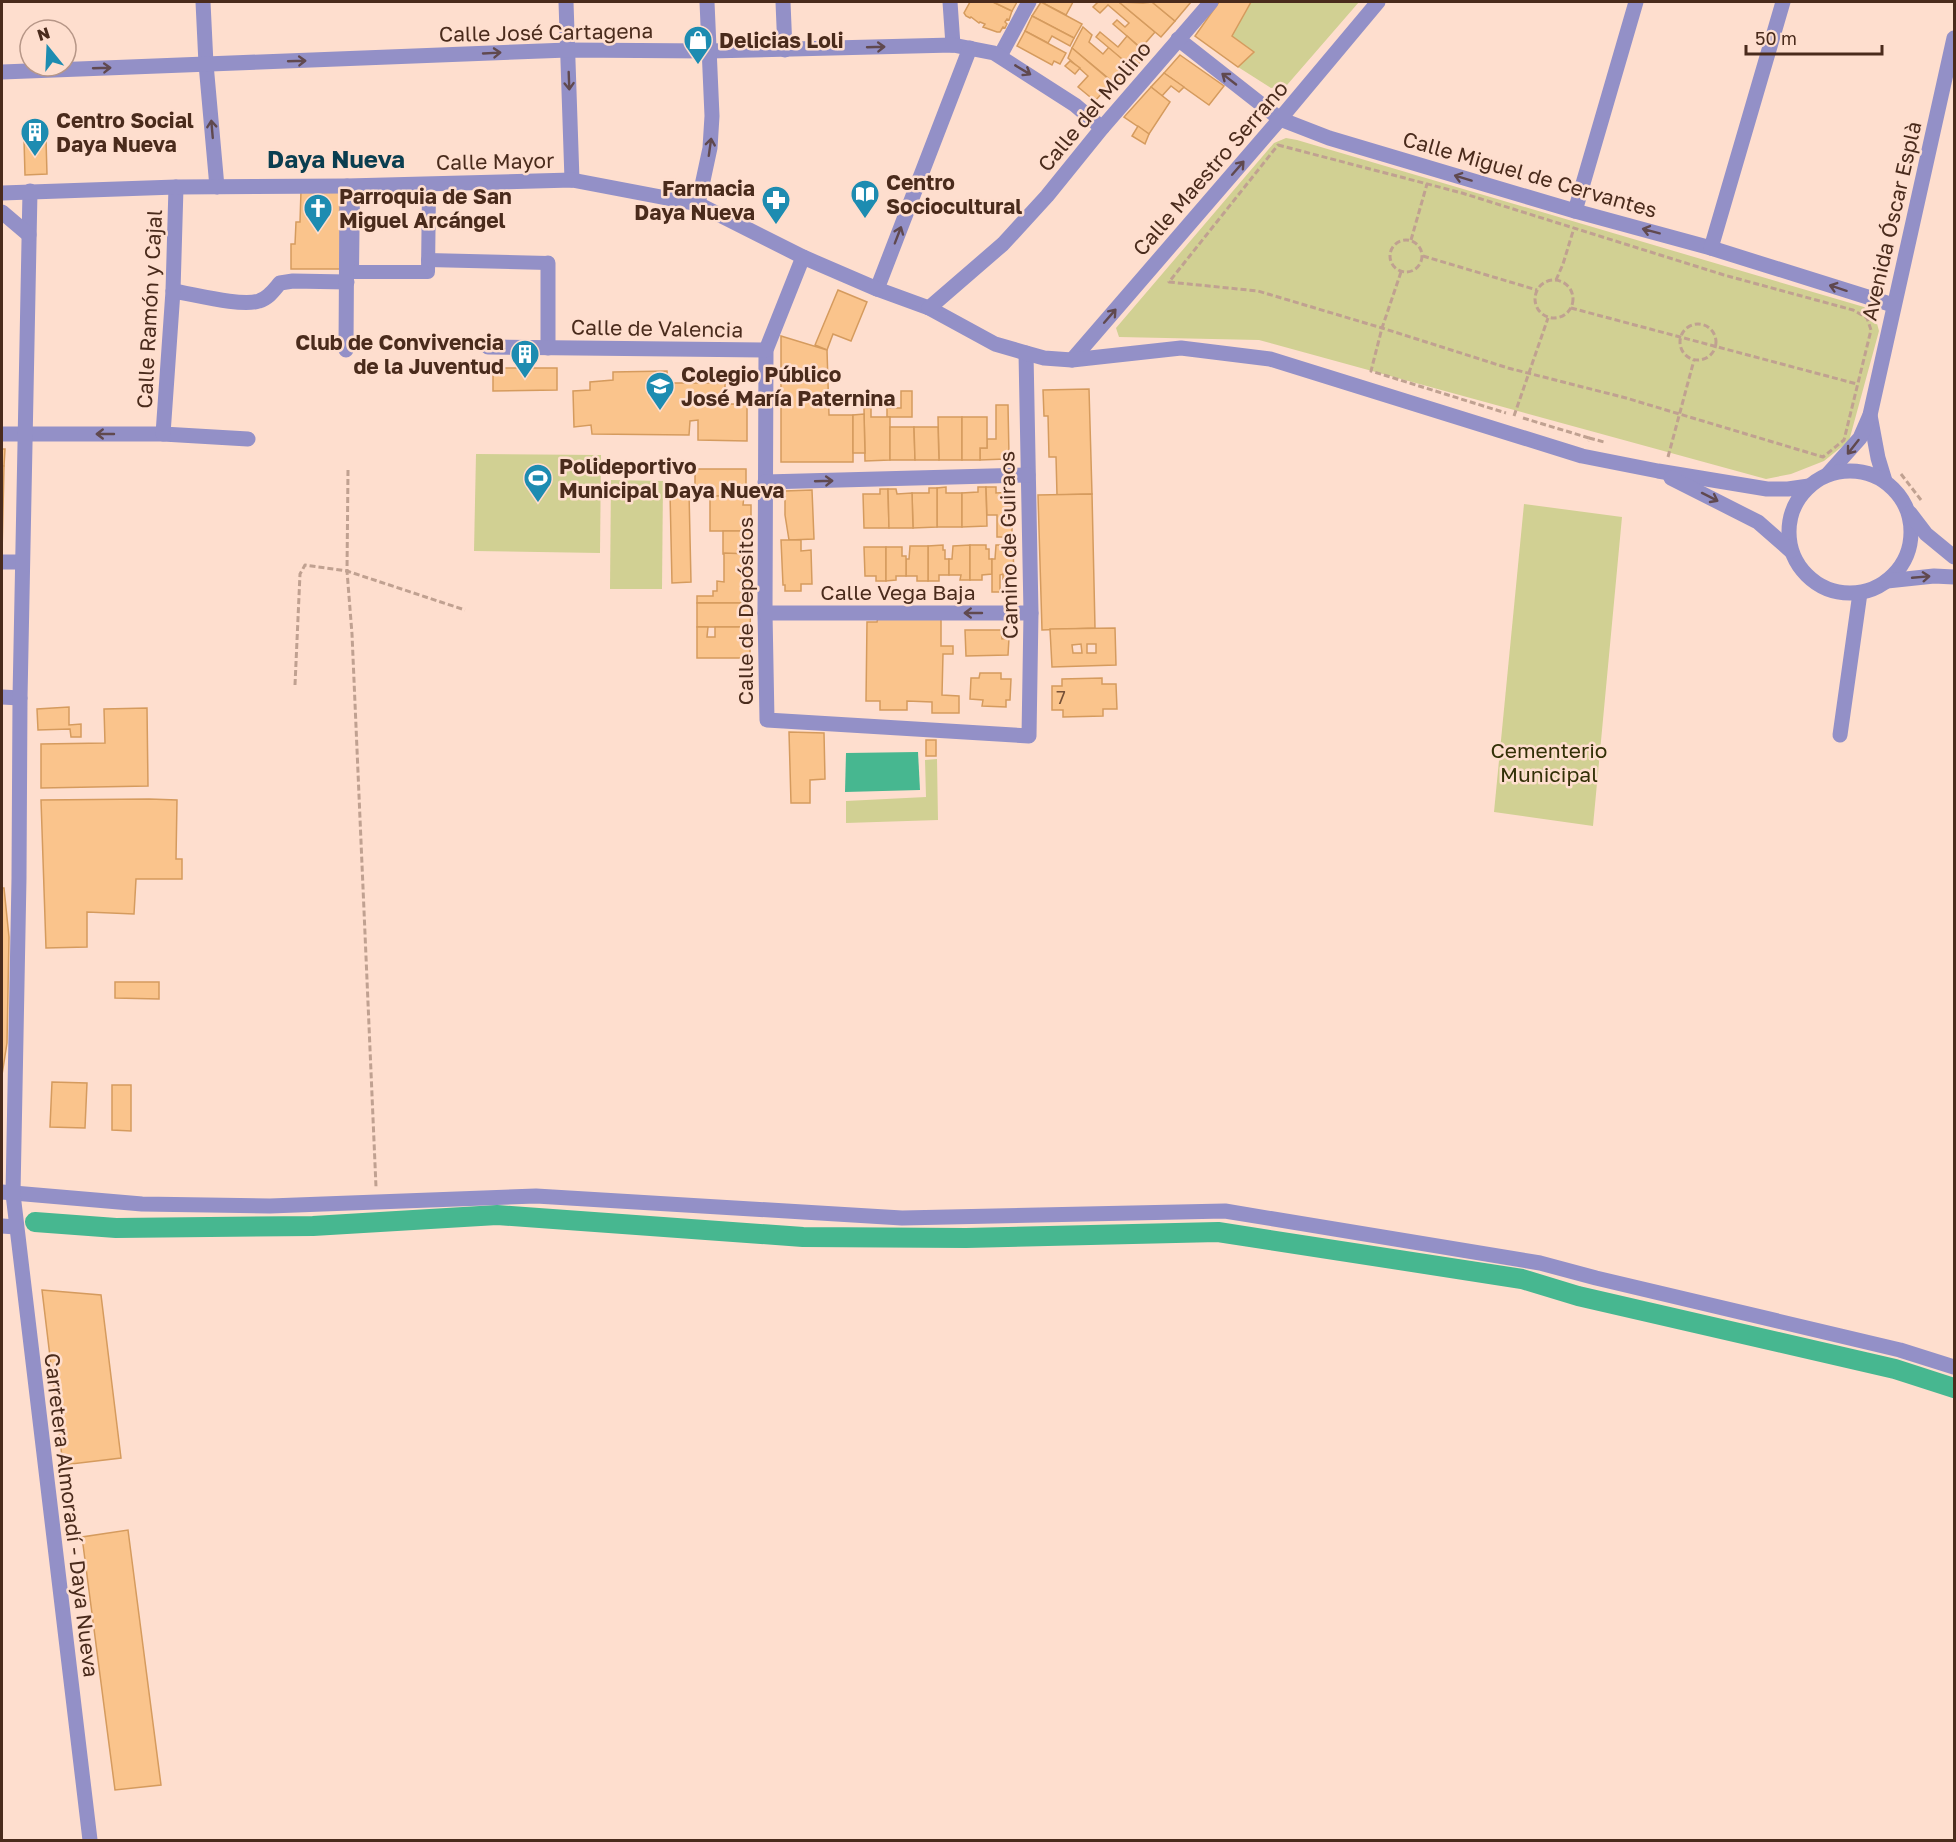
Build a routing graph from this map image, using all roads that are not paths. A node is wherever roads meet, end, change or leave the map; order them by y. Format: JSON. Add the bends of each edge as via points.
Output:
{"nodes":[{"id":1,"x":203,"y":2,"type":"edge"},
{"id":2,"x":566,"y":2,"type":"edge"},
{"id":3,"x":707,"y":2,"type":"edge"},
{"id":4,"x":783,"y":2,"type":"edge"},
{"id":5,"x":950,"y":2,"type":"edge"},
{"id":6,"x":1029,"y":2,"type":"edge"},
{"id":7,"x":1211,"y":2,"type":"edge"},
{"id":8,"x":1378,"y":2,"type":"edge"},
{"id":9,"x":1636,"y":2,"type":"edge"},
{"id":10,"x":1783,"y":2,"type":"edge"},
{"id":11,"x":1954,"y":38,"type":"edge"},
{"id":12,"x":1178,"y":39,"type":"junction"},
{"id":13,"x":953,"y":45,"type":"junction"},
{"id":14,"x":970,"y":48,"type":"junction"},
{"id":15,"x":568,"y":50,"type":"junction"},
{"id":16,"x":785,"y":50,"type":"junction"},
{"id":17,"x":709,"y":51,"type":"junction"},
{"id":18,"x":1000,"y":56,"type":"junction"},
{"id":19,"x":206,"y":64,"type":"junction"},
{"id":20,"x":2,"y":72,"type":"edge"},
{"id":21,"x":1280,"y":119,"type":"junction"},
{"id":22,"x":1102,"y":128,"type":"junction"},
{"id":23,"x":572,"y":180,"type":"junction"},
{"id":24,"x":347,"y":186,"type":"junction"},
{"id":25,"x":176,"y":187,"type":"junction"},
{"id":26,"x":217,"y":187,"type":"junction"},
{"id":27,"x":30,"y":191,"type":"junction"},
{"id":28,"x":2,"y":193,"type":"edge"},
{"id":29,"x":698,"y":204,"type":"junction"},
{"id":30,"x":1575,"y":211,"type":"junction"},
{"id":31,"x":2,"y":212,"type":"edge"},
{"id":32,"x":28,"y":235,"type":"junction"},
{"id":33,"x":1712,"y":248,"type":"junction"},
{"id":34,"x":803,"y":257,"type":"junction"},
{"id":35,"x":428,"y":260,"type":"junction"},
{"id":36,"x":548,"y":263,"type":"joint"},
{"id":37,"x":347,"y":282,"type":"junction"},
{"id":38,"x":877,"y":289,"type":"junction"},
{"id":39,"x":173,"y":291,"type":"junction"},
{"id":40,"x":1893,"y":305,"type":"junction"},
{"id":41,"x":929,"y":308,"type":"junction"},
{"id":42,"x":488,"y":347,"type":"dead end"},
{"id":43,"x":548,"y":348,"type":"junction"},
{"id":44,"x":346,"y":350,"type":"dead end"},
{"id":45,"x":766,"y":350,"type":"junction"},
{"id":46,"x":1026,"y":353,"type":"junction"},
{"id":47,"x":1072,"y":360,"type":"junction"},
{"id":48,"x":1871,"y":409,"type":"junction"},
{"id":49,"x":2,"y":434,"type":"edge"},
{"id":50,"x":25,"y":434,"type":"junction"},
{"id":51,"x":163,"y":434,"type":"junction"},
{"id":52,"x":248,"y":440,"type":"dead end"},
{"id":53,"x":1658,"y":471,"type":"junction"},
{"id":54,"x":1828,"y":474,"type":"junction"},
{"id":55,"x":1028,"y":475,"type":"junction"},
{"id":56,"x":1886,"y":481,"type":"junction"},
{"id":57,"x":765,"y":482,"type":"junction"},
{"id":58,"x":1809,"y":486,"type":"junction"},
{"id":59,"x":1908,"y":510,"type":"junction"},
{"id":60,"x":1791,"y":550,"type":"junction"},
{"id":61,"x":1954,"y":556,"type":"edge"},
{"id":62,"x":2,"y":562,"type":"edge"},
{"id":63,"x":22,"y":562,"type":"junction"},
{"id":64,"x":1954,"y":577,"type":"edge"},
{"id":65,"x":1887,"y":581,"type":"junction"},
{"id":66,"x":1860,"y":593,"type":"junction"},
{"id":67,"x":765,"y":613,"type":"junction"},
{"id":68,"x":1031,"y":613,"type":"junction"},
{"id":69,"x":2,"y":697,"type":"edge"},
{"id":70,"x":20,"y":698,"type":"junction"},
{"id":71,"x":766,"y":720,"type":"joint"},
{"id":72,"x":1840,"y":735,"type":"dead end"},
{"id":73,"x":7,"y":1193,"type":"edge"},
{"id":74,"x":9,"y":1227,"type":"edge"},
{"id":75,"x":1954,"y":1367,"type":"edge"},
{"id":76,"x":90,"y":1840,"type":"edge"}],
"edges":[{"from":1,"to":19,"type":"street"},
{"from":2,"to":15,"type":"street"},
{"from":3,"to":17,"type":"street"},
{"from":4,"to":16,"type":"street"},
{"from":5,"to":13,"type":"street"},
{"from":6,"to":18,"type":"street"},
{"from":7,"to":12,"type":"street","name":"Calle del Molino"},
{"from":8,"to":21,"type":"street","name":"Calle Maestro Serrano"},
{"from":9,"to":30,"type":"street"},
{"from":10,"to":33,"type":"street"},
{"from":11,"to":40,"type":"street","name":"Avenida Óscar Esplà"},
{"from":21,"to":12,"type":"street","name":"Calle Miguel de Cervantes","one_way":true},
{"from":12,"to":22,"type":"street","name":"Calle del Molino"},
{"from":13,"to":14,"type":"street","name":"Calle José Cartagena"},
{"from":16,"to":13,"type":"street","name":"Calle José Cartagena","one_way":true},
{"from":14,"to":18,"type":"street","name":"Calle José Cartagena"},
{"from":38,"to":14,"type":"street","one_way":true},
{"from":15,"to":17,"type":"street","name":"Calle José Cartagena"},
{"from":19,"to":15,"type":"street","name":"Calle José Cartagena","one_way":true},
{"from":15,"to":23,"type":"street","one_way":true},
{"from":16,"to":17,"type":"street","name":"Calle José Cartagena"},
{"from":29,"to":17,"type":"street","one_way":true,"via":[[710,148]]},
{"from":18,"to":22,"type":"street","name":"Calle José Cartagena","one_way":true,"via":[[1075,105]]},
{"from":20,"to":19,"type":"street","name":"Calle José Cartagena","one_way":true},
{"from":26,"to":19,"type":"street","one_way":true},
{"from":30,"to":21,"type":"street","name":"Calle Miguel de Cervantes","one_way":true,"via":[[1329,138]]},
{"from":47,"to":21,"type":"street","name":"Calle Maestro Serrano","one_way":true},
{"from":22,"to":41,"type":"street","name":"Calle del Molino","via":[[1003,244]]},
{"from":23,"to":24,"type":"street","name":"Calle Mayor"},
{"from":23,"to":29,"type":"street","name":"Calle Mayor"},
{"from":24,"to":26,"type":"street","name":"Calle Mayor"},
{"from":24,"to":37,"type":"street"},
{"from":25,"to":26,"type":"street","name":"Calle Mayor"},
{"from":25,"to":27,"type":"street","name":"Calle Mayor"},
{"from":25,"to":39,"type":"street","name":"Calle Ramón y Cajal"},
{"from":27,"to":28,"type":"street","name":"Calle Mayor"},
{"from":27,"to":32,"type":"street","name":"Carretera Almoradí - Daya Nueva"},
{"from":29,"to":34,"type":"street","name":"Calle Mayor"},
{"from":33,"to":30,"type":"street","name":"Calle Miguel de Cervantes","one_way":true},
{"from":31,"to":32,"type":"street"},
{"from":32,"to":50,"type":"street","name":"Carretera Almoradí - Daya Nueva"},
{"from":40,"to":33,"type":"street","name":"Calle Miguel de Cervantes","one_way":true},
{"from":34,"to":38,"type":"street","name":"Calle Mayor"},
{"from":34,"to":45,"type":"street","name":"Calle de Depósitos"},
{"from":35,"to":35,"type":"street","via":[[429,189],[353,188],[352,272],[428,272]]},
{"from":35,"to":36,"type":"street"},
{"from":36,"to":43,"type":"street","name":"Calle de Valencia"},
{"from":37,"to":39,"type":"street","via":[[280,283],[258,302]]},
{"from":37,"to":44,"type":"street"},
{"from":38,"to":41,"type":"street","name":"Calle Mayor"},
{"from":39,"to":51,"type":"street","name":"Calle Ramón y Cajal"},
{"from":40,"to":48,"type":"street","name":"Avenida Óscar Esplà"},
{"from":41,"to":46,"type":"street","name":"Calle Mayor","via":[[995,344]]},
{"from":42,"to":43,"type":"street","name":"Calle de Valencia"},
{"from":43,"to":45,"type":"street","name":"Calle de Valencia"},
{"from":45,"to":57,"type":"street","name":"Calle de Depósitos"},
{"from":46,"to":47,"type":"street","name":"Calle Mayor"},
{"from":46,"to":55,"type":"street","name":"Camino de Guiraos"},
{"from":47,"to":53,"type":"street","name":"Calle Mayor","via":[[1181,348],[1270,359],[1582,456]]},
{"from":48,"to":54,"type":"street","name":"Avenida Óscar Esplà","one_way":true,"via":[[1860,438]]},
{"from":48,"to":56,"type":"street","name":"Avenida Óscar Esplà","via":[[1878,458]]},
{"from":49,"to":50,"type":"street"},
{"from":51,"to":50,"type":"street","one_way":true},
{"from":50,"to":63,"type":"street","name":"Carretera Almoradí - Daya Nueva"},
{"from":51,"to":52,"type":"street"},
{"from":53,"to":58,"type":"street","via":[[1767,489]]},
{"from":53,"to":60,"type":"street","one_way":true,"via":[[1758,522]]},
{"from":54,"to":56,"type":"street","via":[[1848,470]]},
{"from":54,"to":58,"type":"street"},
{"from":57,"to":55,"type":"street","one_way":true},
{"from":55,"to":68,"type":"street","name":"Camino de Guiraos"},
{"from":56,"to":59,"type":"street"},
{"from":57,"to":67,"type":"street","name":"Calle de Depósitos"},
{"from":58,"to":60,"type":"street","via":[[1797,499],[1790,516]]},
{"from":59,"to":61,"type":"street","via":[[1926,534]]},
{"from":59,"to":65,"type":"street","via":[[1912,530],[1909,549]]},
{"from":60,"to":66,"type":"street","via":[[1808,577],[1823,588]]},
{"from":62,"to":63,"type":"street"},
{"from":63,"to":70,"type":"street","name":"Carretera Almoradí - Daya Nueva"},
{"from":65,"to":64,"type":"street","one_way":true},
{"from":65,"to":66,"type":"street"},
{"from":66,"to":72,"type":"street"},
{"from":68,"to":67,"type":"street","name":"Calle Vega Baja","one_way":true},
{"from":67,"to":71,"type":"street","name":"Calle de Depósitos"},
{"from":68,"to":71,"type":"street","name":"Camino de Guiraos","via":[[1029,736]]},
{"from":69,"to":70,"type":"street"},
{"from":70,"to":73,"type":"street","name":"Carretera Almoradí - Daya Nueva","via":[[19,878]]},
{"from":73,"to":74,"type":"street","name":"Carretera Almoradí - Daya Nueva"},
{"from":73,"to":75,"type":"street","via":[[153,1204],[270,1206],[536,1196],[902,1218],[1224,1211],[1540,1263],[1900,1350]]},
{"from":74,"to":76,"type":"street","name":"Carretera Almoradí - Daya Nueva","via":[[55,1532]]}]}
